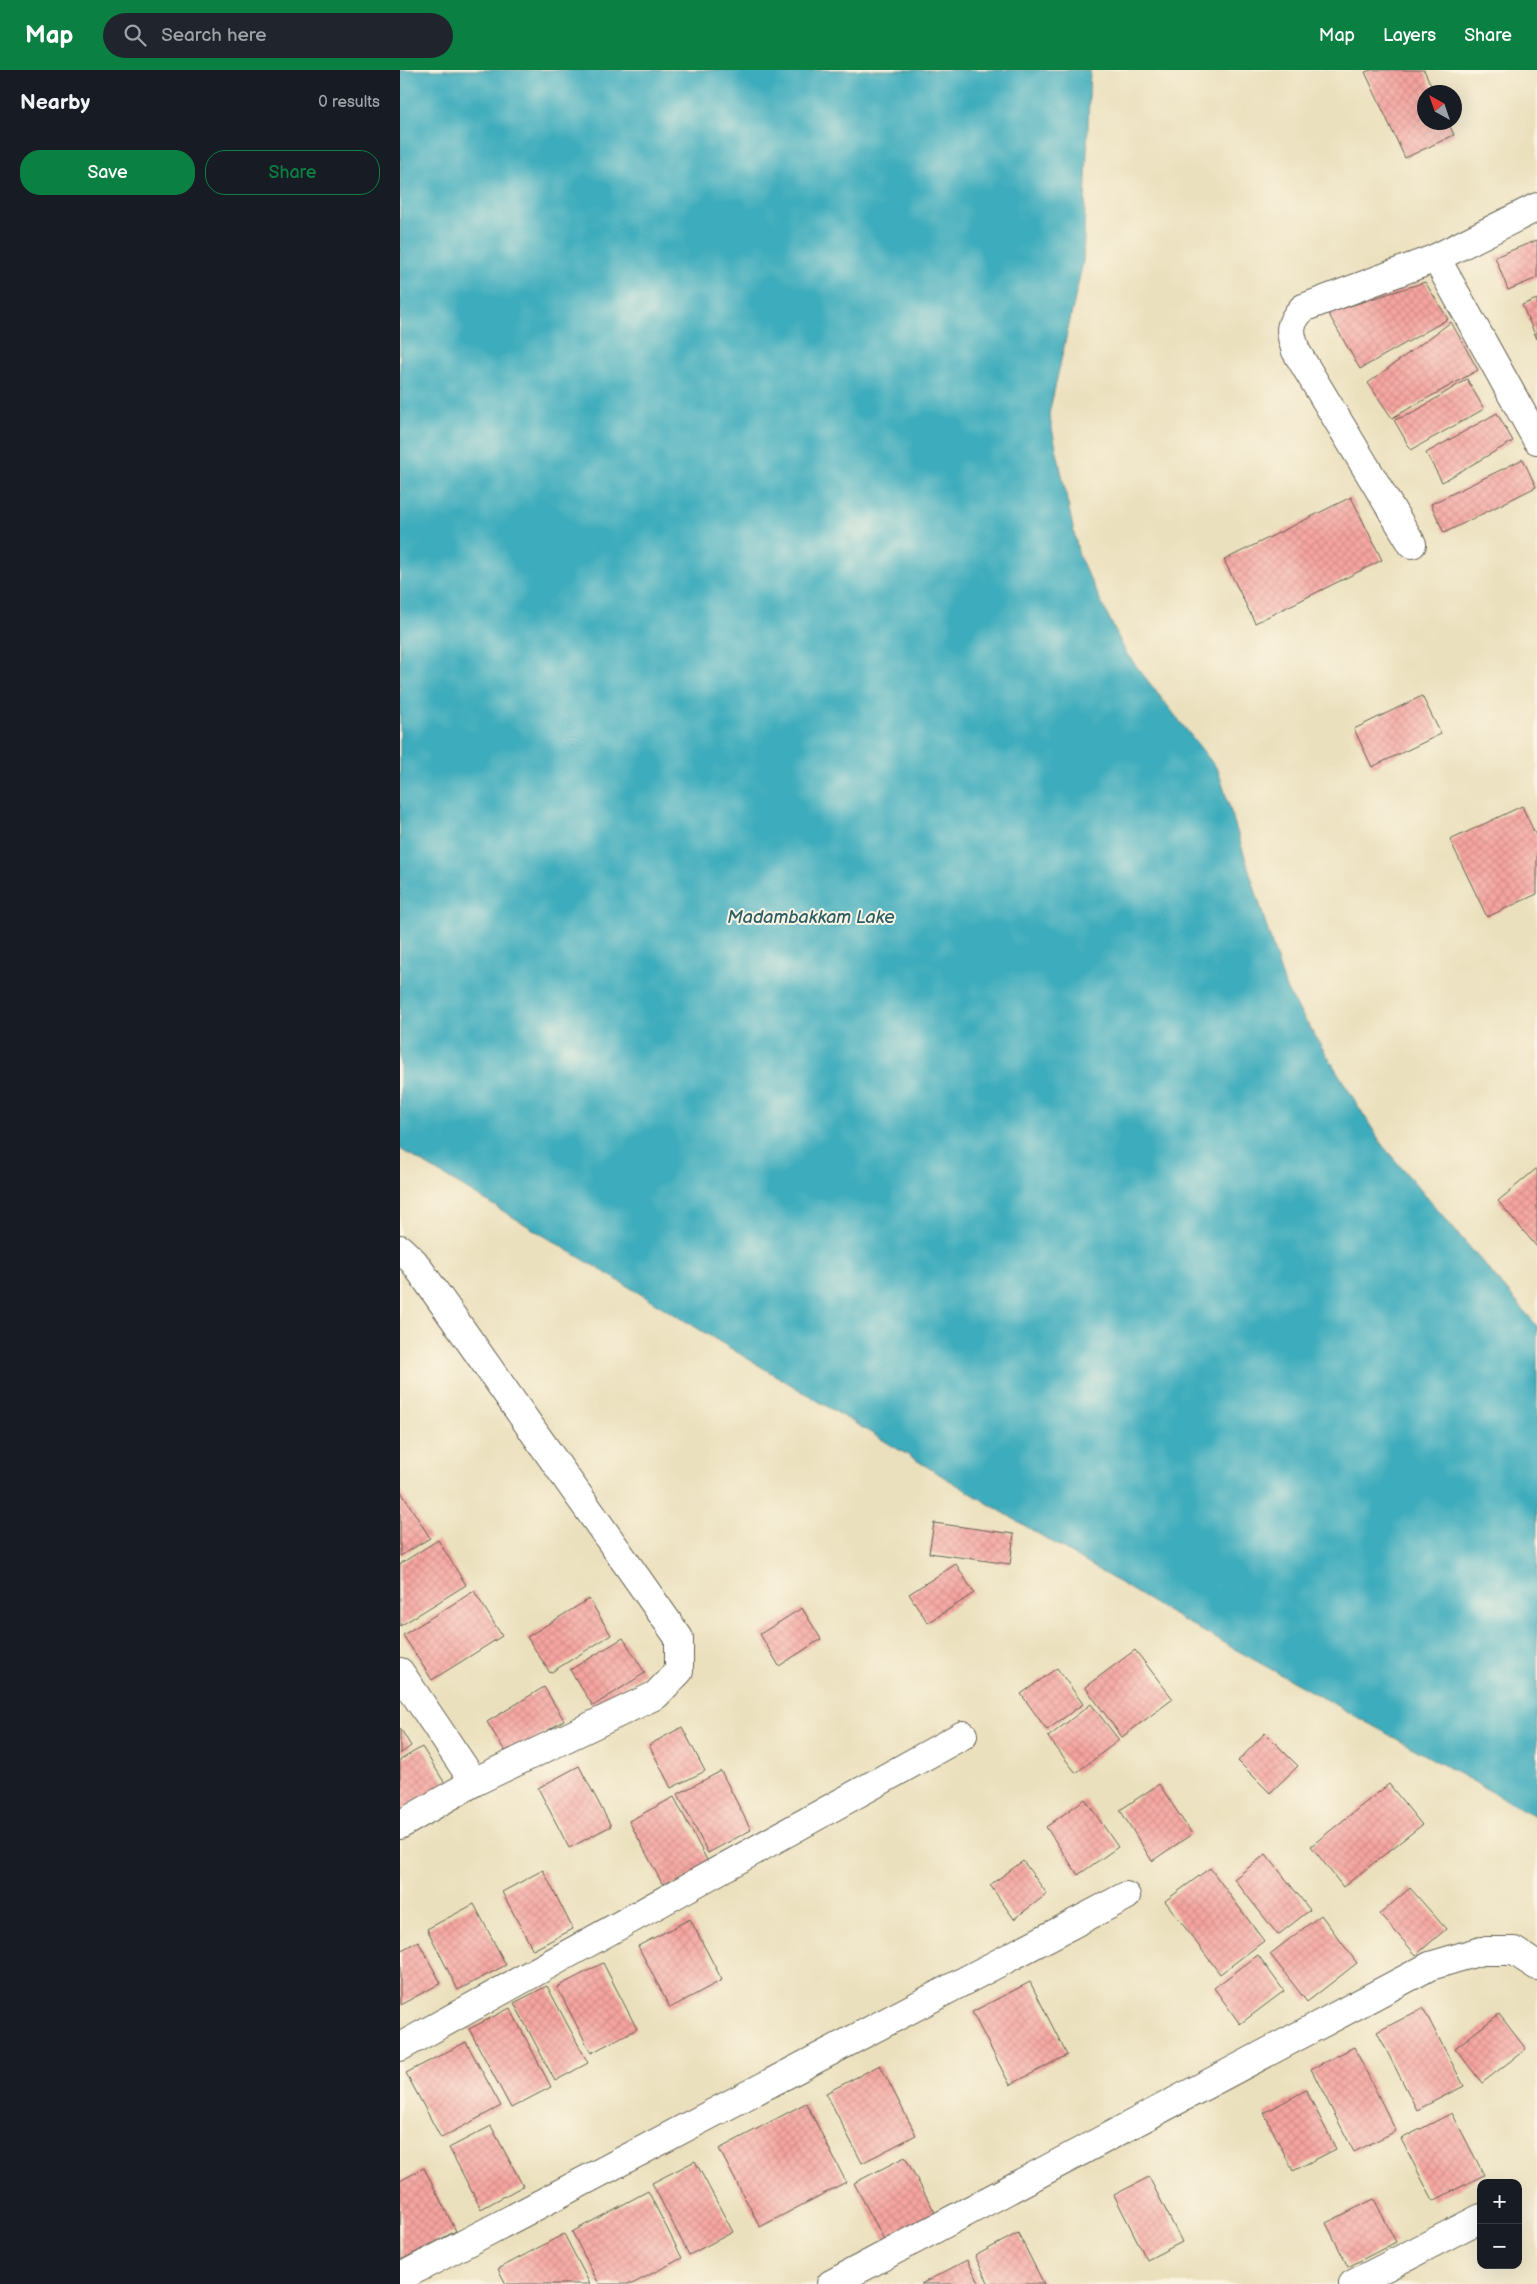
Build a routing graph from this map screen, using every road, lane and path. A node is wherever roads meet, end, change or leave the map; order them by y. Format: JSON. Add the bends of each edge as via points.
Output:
{"nodes":[{"id":1,"x":1537,"y":207,"type":"edge"},
{"id":2,"x":1436,"y":258,"type":"junction"},
{"id":3,"x":1537,"y":440,"type":"edge"},
{"id":4,"x":1412,"y":544,"type":"dead end"},
{"id":5,"x":400,"y":1249,"type":"edge"},
{"id":6,"x":400,"y":1672,"type":"edge"},
{"id":7,"x":963,"y":1735,"type":"dead end"},
{"id":8,"x":474,"y":1782,"type":"junction"},
{"id":9,"x":400,"y":1825,"type":"edge"},
{"id":10,"x":1126,"y":1896,"type":"dead end"},
{"id":11,"x":1537,"y":1966,"type":"edge"},
{"id":12,"x":400,"y":2047,"type":"edge"},
{"id":13,"x":1477,"y":2220,"type":"edge"},
{"id":14,"x":404,"y":2277,"type":"edge"},
{"id":15,"x":831,"y":2284,"type":"edge"},
{"id":16,"x":1353,"y":2284,"type":"edge"}],
"edges":[{"from":1,"to":2,"type":"street"},
{"from":2,"to":3,"type":"street"},
{"from":2,"to":4,"type":"street","via":[[1303,308],[1291,320],[1290,335],[1296,351]]},
{"from":5,"to":8,"type":"street","via":[[414,1262],[679,1638],[679,1671],[656,1695]]},
{"from":6,"to":8,"type":"street"},
{"from":7,"to":12,"type":"street"},
{"from":8,"to":9,"type":"street"},
{"from":10,"to":14,"type":"street"},
{"from":11,"to":15,"type":"street","via":[[1514,1951],[1481,1951],[1430,1966]]},
{"from":13,"to":16,"type":"street"}]}
